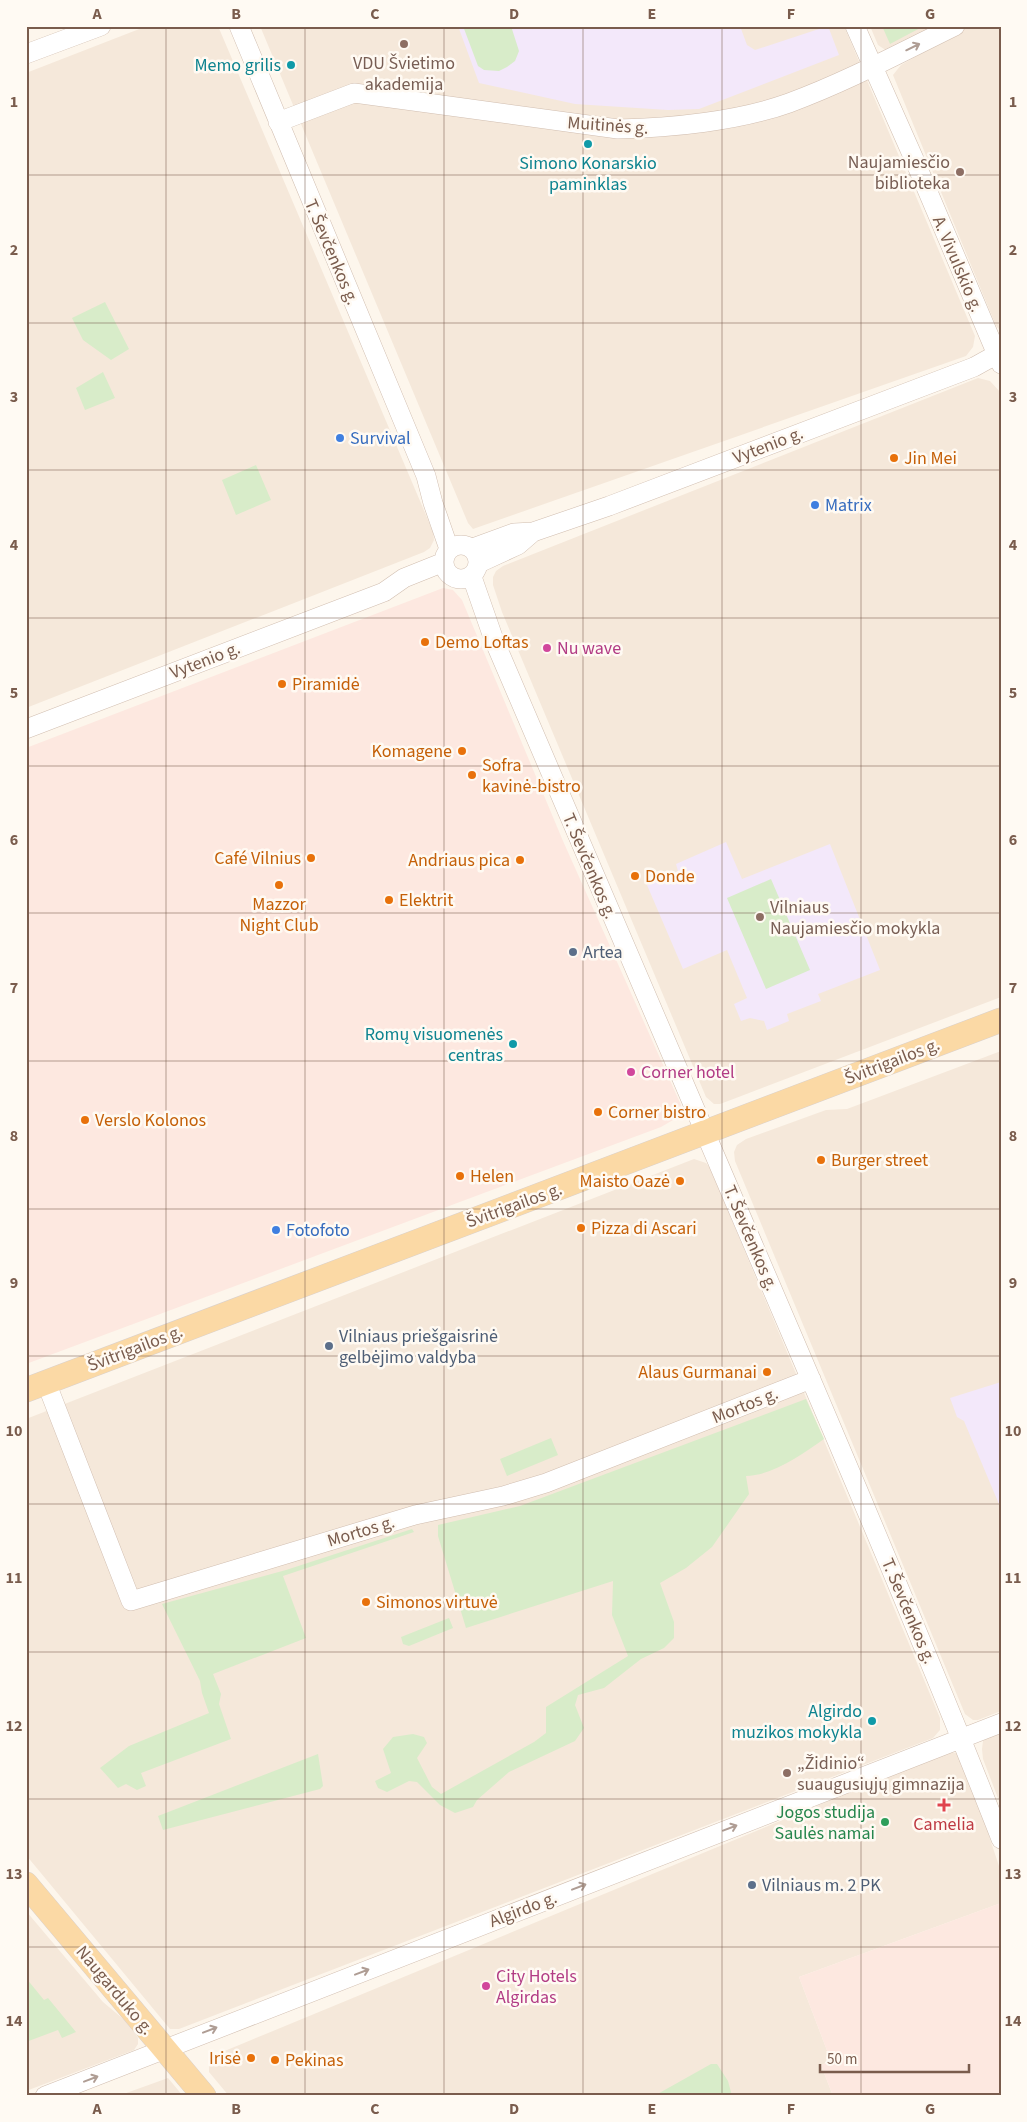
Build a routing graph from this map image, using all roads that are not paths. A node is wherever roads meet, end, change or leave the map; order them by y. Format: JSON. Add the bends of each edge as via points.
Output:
{"nodes":[{"id":1,"x":101,"y":26,"type":"edge"},
{"id":2,"x":239,"y":26,"type":"edge"},
{"id":3,"x":855,"y":26,"type":"edge"},
{"id":4,"x":954,"y":26,"type":"edge"},
{"id":5,"x":26,"y":54,"type":"edge"},
{"id":6,"x":872,"y":67,"type":"junction"},
{"id":7,"x":278,"y":122,"type":"junction"},
{"id":8,"x":999,"y":357,"type":"edge"},
{"id":9,"x":461,"y":562,"type":"junction"},
{"id":10,"x":26,"y":729,"type":"edge"},
{"id":11,"x":1001,"y":1020,"type":"edge"},
{"id":12,"x":706,"y":1133,"type":"junction"},
{"id":13,"x":811,"y":1379,"type":"junction"},
{"id":14,"x":36,"y":1386,"type":"edge"},
{"id":15,"x":1001,"y":1723,"type":"edge"},
{"id":16,"x":962,"y":1738,"type":"junction"},
{"id":17,"x":1001,"y":1839,"type":"edge"},
{"id":18,"x":26,"y":1884,"type":"edge"},
{"id":19,"x":166,"y":2049,"type":"junction"},
{"id":20,"x":45,"y":2096,"type":"edge"},
{"id":21,"x":204,"y":2096,"type":"edge"}],
"edges":[{"from":1,"to":5,"type":"street"},
{"from":2,"to":7,"type":"street","name":"T. Ševčenkos g."},
{"from":3,"to":6,"type":"street","name":"A. Vivulskio g."},
{"from":6,"to":4,"type":"street","name":"Muitinės g.","one_way":true},
{"from":6,"to":7,"type":"street","name":"Muitinės g.","via":[[788,103],[737,116],[657,128],[618,129],[354,94]]},
{"from":6,"to":8,"type":"street","name":"A. Vivulskio g."},
{"from":7,"to":9,"type":"street","name":"T. Ševčenkos g.","via":[[426,476],[439,499]]},
{"from":8,"to":9,"type":"street","name":"Vytenio g.","via":[[629,499],[533,532],[509,535]]},
{"from":9,"to":10,"type":"street","name":"Vytenio g.","via":[[404,578],[384,592]]},
{"from":9,"to":12,"type":"street","name":"T. Ševčenkos g."},
{"from":11,"to":12,"type":"main road","name":"Švitrigailos g."},
{"from":12,"to":13,"type":"street","name":"T. Ševčenkos g."},
{"from":12,"to":14,"type":"main road","name":"Švitrigailos g."},
{"from":13,"to":14,"type":"street","name":"Mortos g.","via":[[546,1483],[415,1515],[131,1601]]},
{"from":13,"to":16,"type":"street","name":"T. Ševčenkos g."},
{"from":15,"to":16,"type":"street","name":"Algirdo g."},
{"from":16,"to":17,"type":"street","name":"T. Ševčenkos g."},
{"from":19,"to":16,"type":"street","name":"Algirdo g.","one_way":true},
{"from":18,"to":19,"type":"main road","name":"Naugarduko g."},
{"from":20,"to":19,"type":"street","name":"Algirdo g.","one_way":true},
{"from":19,"to":21,"type":"main road","name":"Naugarduko g."}]}
